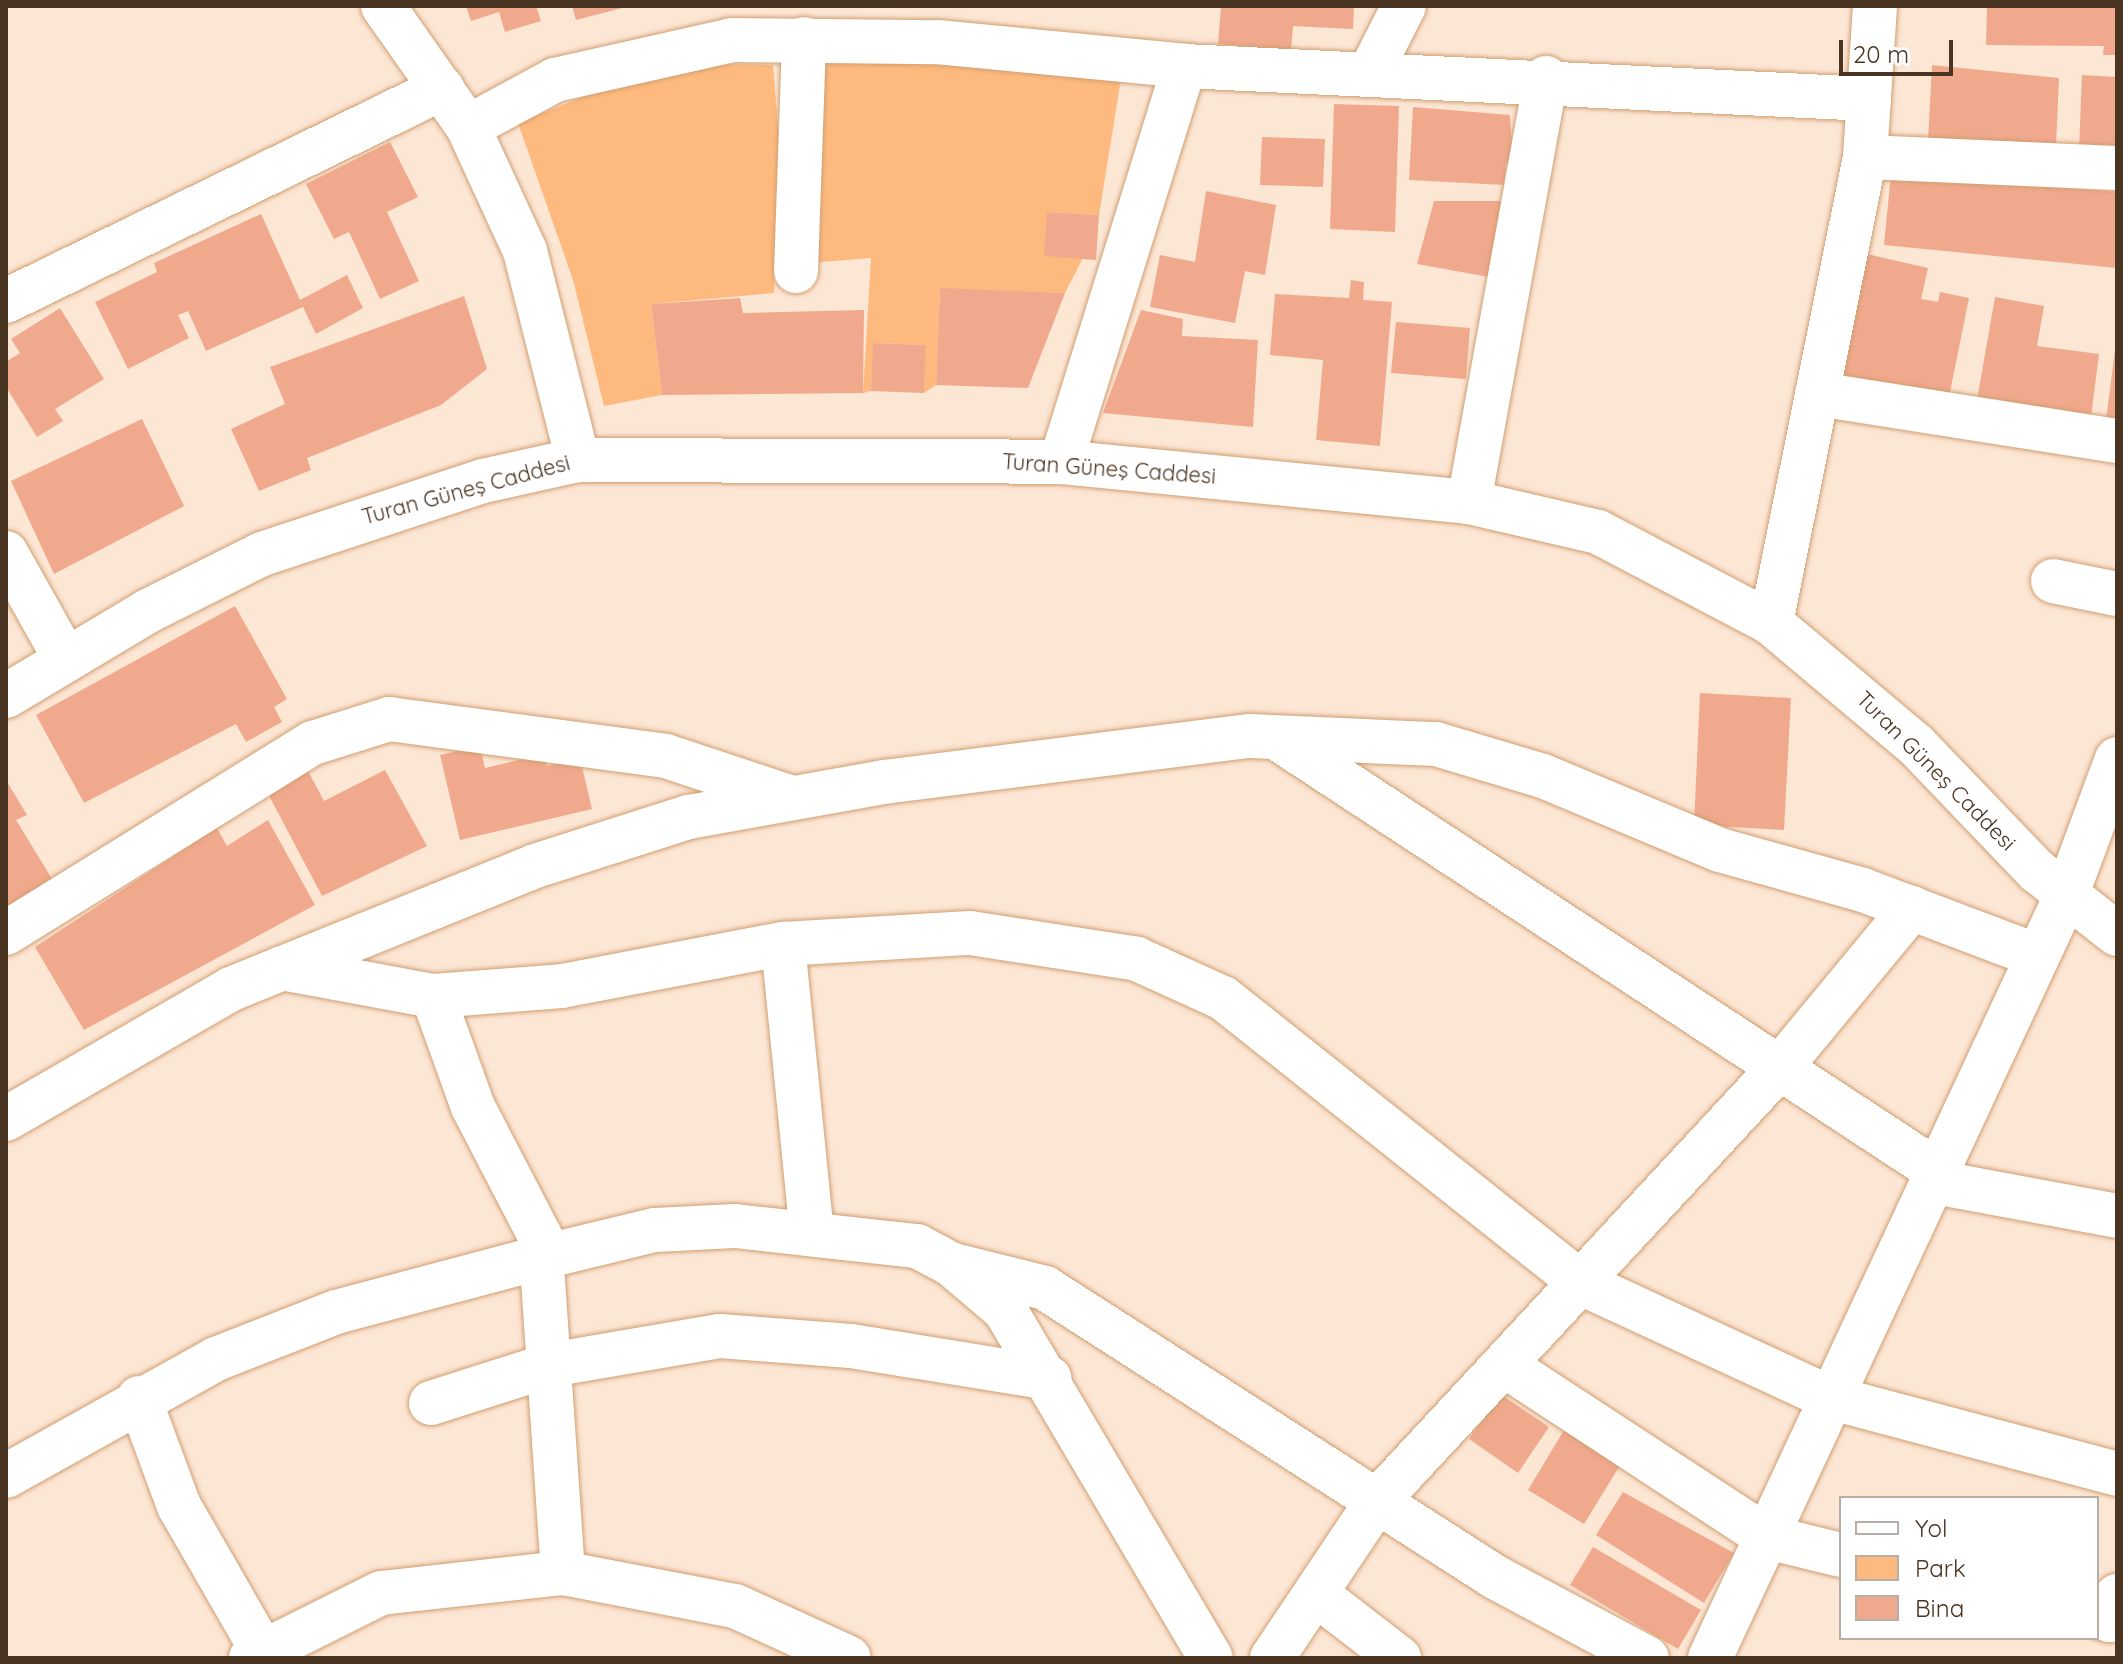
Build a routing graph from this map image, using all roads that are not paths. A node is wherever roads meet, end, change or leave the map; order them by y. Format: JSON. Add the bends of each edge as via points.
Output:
{"nodes":[{"id":1,"x":383,"y":6,"type":"edge"},
{"id":2,"x":1404,"y":6,"type":"edge"},
{"id":3,"x":1875,"y":6,"type":"edge"},
{"id":4,"x":938,"y":24,"type":"edge"},
{"id":5,"x":804,"y":39,"type":"junction"},
{"id":6,"x":1184,"y":66,"type":"junction"},
{"id":7,"x":1370,"y":73,"type":"junction"},
{"id":8,"x":1546,"y":78,"type":"junction"},
{"id":9,"x":442,"y":88,"type":"junction"},
{"id":10,"x":1869,"y":99,"type":"junction"},
{"id":11,"x":468,"y":127,"type":"junction"},
{"id":12,"x":1865,"y":157,"type":"junction"},
{"id":13,"x":2117,"y":168,"type":"edge"},
{"id":14,"x":796,"y":271,"type":"dead end"},
{"id":15,"x":6,"y":301,"type":"edge"},
{"id":16,"x":1817,"y":394,"type":"junction"},
{"id":17,"x":2117,"y":441,"type":"edge"},
{"id":18,"x":578,"y":460,"type":"junction"},
{"id":19,"x":1061,"y":462,"type":"junction"},
{"id":20,"x":1469,"y":502,"type":"junction"},
{"id":21,"x":6,"y":553,"type":"edge"},
{"id":22,"x":2053,"y":581,"type":"dead end"},
{"id":23,"x":2117,"y":594,"type":"edge"},
{"id":24,"x":1771,"y":623,"type":"junction"},
{"id":25,"x":65,"y":658,"type":"junction"},
{"id":26,"x":6,"y":696,"type":"edge"},
{"id":27,"x":1276,"y":738,"type":"junction"},
{"id":28,"x":2117,"y":759,"type":"edge"},
{"id":29,"x":792,"y":798,"type":"junction"},
{"id":30,"x":2066,"y":896,"type":"junction"},
{"id":31,"x":1912,"y":908,"type":"junction"},
{"id":32,"x":6,"y":933,"type":"edge"},
{"id":33,"x":2117,"y":934,"type":"edge"},
{"id":34,"x":783,"y":944,"type":"junction"},
{"id":35,"x":2035,"y":955,"type":"junction"},
{"id":36,"x":282,"y":968,"type":"junction"},
{"id":37,"x":433,"y":996,"type":"junction"},
{"id":38,"x":1782,"y":1065,"type":"junction"},
{"id":39,"x":8,"y":1122,"type":"edge"},
{"id":40,"x":1935,"y":1176,"type":"junction"},
{"id":41,"x":2117,"y":1216,"type":"edge"},
{"id":42,"x":812,"y":1232,"type":"junction"},
{"id":43,"x":543,"y":1257,"type":"junction"},
{"id":44,"x":951,"y":1264,"type":"junction"},
{"id":45,"x":1581,"y":1283,"type":"junction"},
{"id":46,"x":550,"y":1365,"type":"junction"},
{"id":47,"x":1504,"y":1365,"type":"junction"},
{"id":48,"x":1049,"y":1378,"type":"junction"},
{"id":49,"x":1828,"y":1397,"type":"junction"},
{"id":50,"x":139,"y":1398,"type":"junction"},
{"id":51,"x":431,"y":1403,"type":"dead end"},
{"id":52,"x":2117,"y":1474,"type":"edge"},
{"id":53,"x":6,"y":1476,"type":"edge"},
{"id":54,"x":1377,"y":1501,"type":"junction"},
{"id":55,"x":1767,"y":1537,"type":"junction"},
{"id":56,"x":1839,"y":1555,"type":"edge"},
{"id":57,"x":563,"y":1573,"type":"junction"},
{"id":58,"x":1316,"y":1594,"type":"junction"},
{"id":59,"x":2117,"y":1596,"type":"edge"},
{"id":60,"x":2099,"y":1617,"type":"edge"},
{"id":61,"x":257,"y":1655,"type":"edge"},
{"id":62,"x":849,"y":1658,"type":"edge"},
{"id":63,"x":1211,"y":1658,"type":"edge"},
{"id":64,"x":1272,"y":1658,"type":"edge"},
{"id":65,"x":1399,"y":1658,"type":"edge"},
{"id":66,"x":1647,"y":1658,"type":"edge"},
{"id":67,"x":1710,"y":1658,"type":"edge"}],
"edges":[{"from":1,"to":9,"type":"street"},
{"from":2,"to":7,"type":"street"},
{"from":3,"to":10,"type":"street"},
{"from":4,"to":5,"type":"street"},
{"from":4,"to":6,"type":"street"},
{"from":5,"to":11,"type":"street","via":[[732,40],[638,57],[555,80]]},
{"from":5,"to":14,"type":"street"},
{"from":6,"to":7,"type":"street"},
{"from":6,"to":19,"type":"street"},
{"from":7,"to":8,"type":"street"},
{"from":8,"to":10,"type":"street"},
{"from":8,"to":20,"type":"street"},
{"from":9,"to":11,"type":"street"},
{"from":9,"to":15,"type":"street"},
{"from":10,"to":12,"type":"street"},
{"from":11,"to":18,"type":"street","via":[[525,251]]},
{"from":12,"to":13,"type":"street"},
{"from":12,"to":16,"type":"street"},
{"from":16,"to":17,"type":"street"},
{"from":16,"to":24,"type":"street"},
{"from":18,"to":19,"type":"street","name":"Turan Güneş Caddesi"},
{"from":18,"to":25,"type":"street","name":"Turan Güneş Caddesi","via":[[483,481],[262,554]]},
{"from":19,"to":20,"type":"street","name":"Turan Güneş Caddesi"},
{"from":20,"to":24,"type":"street","name":"Turan Güneş Caddesi","via":[[1598,532]]},
{"from":21,"to":25,"type":"street"},
{"from":22,"to":23,"type":"street"},
{"from":24,"to":30,"type":"street","name":"Turan Güneş Caddesi","via":[[1916,745]]},
{"from":25,"to":26,"type":"street","name":"Turan Güneş Caddesi"},
{"from":27,"to":29,"type":"street"},
{"from":27,"to":31,"type":"street","via":[[1436,744],[1543,776],[1720,850]]},
{"from":27,"to":38,"type":"street"},
{"from":28,"to":30,"type":"street"},
{"from":29,"to":32,"type":"street","via":[[666,756],[389,719],[313,743]]},
{"from":29,"to":36,"type":"street","via":[[689,817],[535,866]]},
{"from":30,"to":33,"type":"street","name":"Turan Güneş Caddesi"},
{"from":30,"to":35,"type":"street"},
{"from":31,"to":35,"type":"street"},
{"from":31,"to":38,"type":"street"},
{"from":34,"to":37,"type":"street","via":[[562,986]]},
{"from":34,"to":42,"type":"street"},
{"from":34,"to":45,"type":"street","via":[[970,933],[1137,959],[1223,998]]},
{"from":35,"to":40,"type":"street"},
{"from":36,"to":37,"type":"street","via":[[390,994]]},
{"from":36,"to":39,"type":"street","via":[[231,989]]},
{"from":37,"to":43,"type":"street","via":[[451,1055],[540,1236]]},
{"from":38,"to":40,"type":"street"},
{"from":38,"to":45,"type":"street"},
{"from":40,"to":41,"type":"street"},
{"from":40,"to":49,"type":"street"},
{"from":42,"to":43,"type":"street","via":[[655,1230]]},
{"from":42,"to":44,"type":"street","via":[[917,1246]]},
{"from":43,"to":46,"type":"street"},
{"from":43,"to":50,"type":"street","via":[[336,1312]]},
{"from":44,"to":48,"type":"street","via":[[1005,1310]]},
{"from":44,"to":54,"type":"street","via":[[1045,1288]]},
{"from":45,"to":47,"type":"street"},
{"from":45,"to":49,"type":"street"},
{"from":46,"to":48,"type":"street","via":[[720,1336],[851,1346]]},
{"from":46,"to":51,"type":"street"},
{"from":46,"to":57,"type":"street"},
{"from":47,"to":54,"type":"street"},
{"from":47,"to":55,"type":"street"},
{"from":48,"to":63,"type":"street"},
{"from":49,"to":52,"type":"street"},
{"from":49,"to":55,"type":"street"},
{"from":50,"to":53,"type":"street"},
{"from":50,"to":61,"type":"street","via":[[179,1506]]},
{"from":54,"to":58,"type":"street"},
{"from":54,"to":66,"type":"street","via":[[1495,1577]]},
{"from":55,"to":56,"type":"street"},
{"from":55,"to":67,"type":"street"},
{"from":57,"to":61,"type":"street","via":[[381,1593]]},
{"from":57,"to":62,"type":"street","via":[[735,1606]]},
{"from":58,"to":64,"type":"street"},
{"from":58,"to":65,"type":"street"},
{"from":59,"to":60,"type":"street","via":[[2110,1620]]}]}
